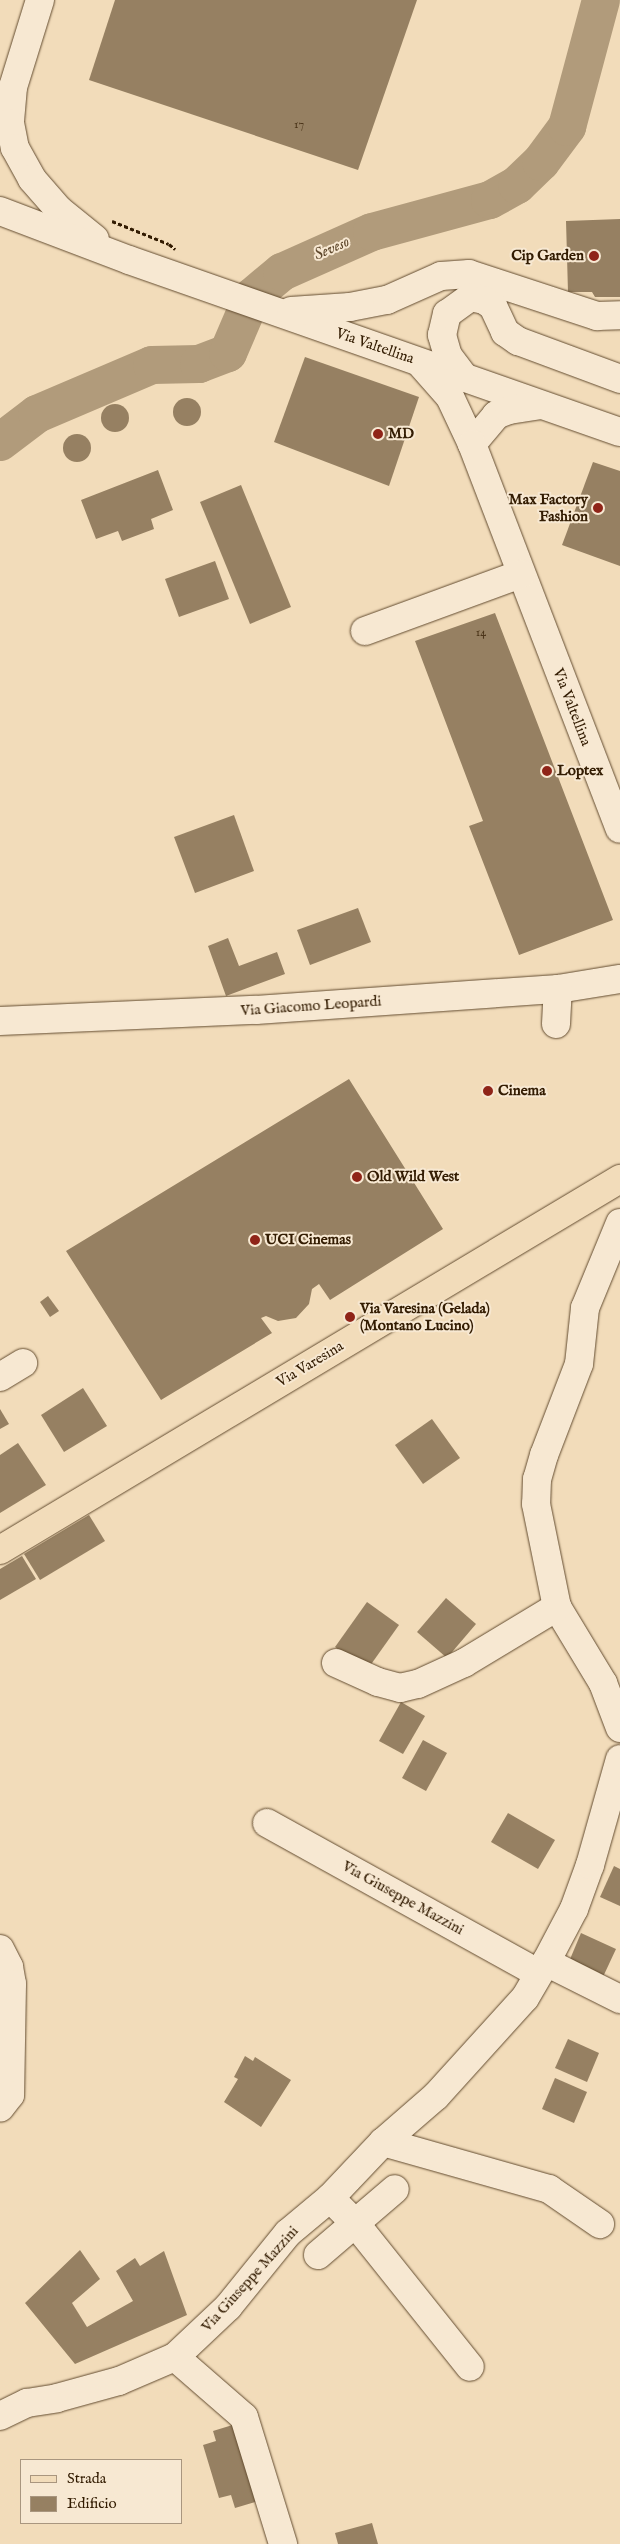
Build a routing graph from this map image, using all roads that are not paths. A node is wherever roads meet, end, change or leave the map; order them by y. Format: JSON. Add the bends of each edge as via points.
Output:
{"nodes":[{"id":1,"x":40,"y":0,"type":"edge"},
{"id":2,"x":6,"y":98,"type":"edge"},
{"id":3,"x":0,"y":211,"type":"edge"},
{"id":4,"x":129,"y":260,"type":"junction"},
{"id":5,"x":275,"y":311,"type":"junction"},
{"id":6,"x":620,"y":315,"type":"edge"},
{"id":7,"x":417,"y":361,"type":"junction"},
{"id":8,"x":464,"y":377,"type":"junction"},
{"id":9,"x":620,"y":379,"type":"edge"},
{"id":10,"x":541,"y":404,"type":"junction"},
{"id":11,"x":620,"y":432,"type":"edge"},
{"id":12,"x":472,"y":444,"type":"junction"},
{"id":13,"x":521,"y":574,"type":"junction"},
{"id":14,"x":365,"y":631,"type":"dead end"},
{"id":15,"x":620,"y":829,"type":"edge"},
{"id":16,"x":620,"y":979,"type":"edge"},
{"id":17,"x":558,"y":989,"type":"junction"},
{"id":18,"x":0,"y":1021,"type":"edge"},
{"id":19,"x":556,"y":1024,"type":"dead end"},
{"id":20,"x":620,"y":1179,"type":"edge"},
{"id":21,"x":620,"y":1223,"type":"edge"},
{"id":22,"x":23,"y":1362,"type":"dead end"},
{"id":23,"x":0,"y":1377,"type":"edge"},
{"id":24,"x":0,"y":1550,"type":"edge"},
{"id":25,"x":557,"y":1607,"type":"junction"},
{"id":26,"x":336,"y":1663,"type":"dead end"},
{"id":27,"x":620,"y":1728,"type":"edge"},
{"id":28,"x":620,"y":1759,"type":"edge"},
{"id":29,"x":267,"y":1823,"type":"dead end"},
{"id":30,"x":0,"y":1949,"type":"edge"},
{"id":31,"x":542,"y":1968,"type":"junction"},
{"id":32,"x":620,"y":1999,"type":"edge"},
{"id":33,"x":0,"y":2108,"type":"edge"},
{"id":34,"x":383,"y":2142,"type":"junction"},
{"id":35,"x":395,"y":2188,"type":"dead end"},
{"id":36,"x":330,"y":2198,"type":"junction"},
{"id":37,"x":355,"y":2223,"type":"junction"},
{"id":38,"x":600,"y":2224,"type":"dead end"},
{"id":39,"x":318,"y":2255,"type":"dead end"},
{"id":40,"x":175,"y":2357,"type":"junction"},
{"id":41,"x":470,"y":2367,"type":"dead end"},
{"id":42,"x":0,"y":2416,"type":"edge"},
{"id":43,"x":283,"y":2544,"type":"edge"}],
"edges":[{"from":1,"to":2,"type":"street","name":"Via Valtellina"},
{"from":2,"to":4,"type":"street","name":"Via Valtellina","via":[[15,148],[32,178],[59,210],[93,238]]},
{"from":3,"to":4,"type":"street","name":"Via Valtellina"},
{"from":4,"to":5,"type":"street","name":"Via Valtellina"},
{"from":5,"to":6,"type":"street","via":[[323,310],[388,300],[440,276],[469,274],[597,316]]},
{"from":5,"to":7,"type":"street","name":"Via Valtellina"},
{"from":7,"to":8,"type":"street","name":"Via Valtellina"},
{"from":7,"to":12,"type":"street","name":"Via Valtellina","via":[[450,397]]},
{"from":8,"to":9,"type":"street","via":[[448,356],[442,336],[447,314],[470,297],[493,306],[504,332],[518,341]]},
{"from":8,"to":10,"type":"street","name":"Via Valtellina"},
{"from":10,"to":11,"type":"street","name":"Via Valtellina"},
{"from":10,"to":12,"type":"street","via":[[496,415]]},
{"from":12,"to":13,"type":"street","name":"Via Valtellina"},
{"from":13,"to":14,"type":"street"},
{"from":13,"to":15,"type":"street","name":"Via Valtellina"},
{"from":16,"to":17,"type":"street","name":"Via Giacomo Leopardi"},
{"from":17,"to":18,"type":"street","name":"Via Giacomo Leopardi","via":[[256,1010]]},
{"from":17,"to":19,"type":"street"},
{"from":20,"to":24,"type":"main road","name":"Via Varesina"},
{"from":21,"to":25,"type":"street","via":[[585,1308],[579,1364],[537,1479],[539,1521]]},
{"from":22,"to":23,"type":"street"},
{"from":25,"to":26,"type":"street","via":[[471,1659],[418,1684],[400,1688]]},
{"from":25,"to":27,"type":"street","via":[[603,1683]]},
{"from":28,"to":31,"type":"street","name":"Via Giuseppe Mazzini","via":[[574,1909]]},
{"from":29,"to":31,"type":"street","name":"Via Giuseppe Mazzini"},
{"from":30,"to":33,"type":"street","via":[[9,1967],[12,1984],[10,2095]]},
{"from":31,"to":32,"type":"street","name":"Via Giuseppe Mazzini"},
{"from":31,"to":34,"type":"street","name":"Via Giuseppe Mazzini","via":[[525,1998],[493,2034],[436,2096]]},
{"from":34,"to":36,"type":"street","name":"Via Giuseppe Mazzini"},
{"from":34,"to":38,"type":"street","via":[[549,2189]]},
{"from":35,"to":37,"type":"street"},
{"from":36,"to":37,"type":"street"},
{"from":36,"to":40,"type":"street","name":"Via Giuseppe Mazzini","via":[[288,2233],[228,2307]]},
{"from":37,"to":39,"type":"street"},
{"from":37,"to":41,"type":"street"},
{"from":40,"to":42,"type":"street","name":"Via Giuseppe Mazzini","via":[[154,2369],[119,2381],[27,2403]]},
{"from":40,"to":43,"type":"street","via":[[244,2417]]}]}
